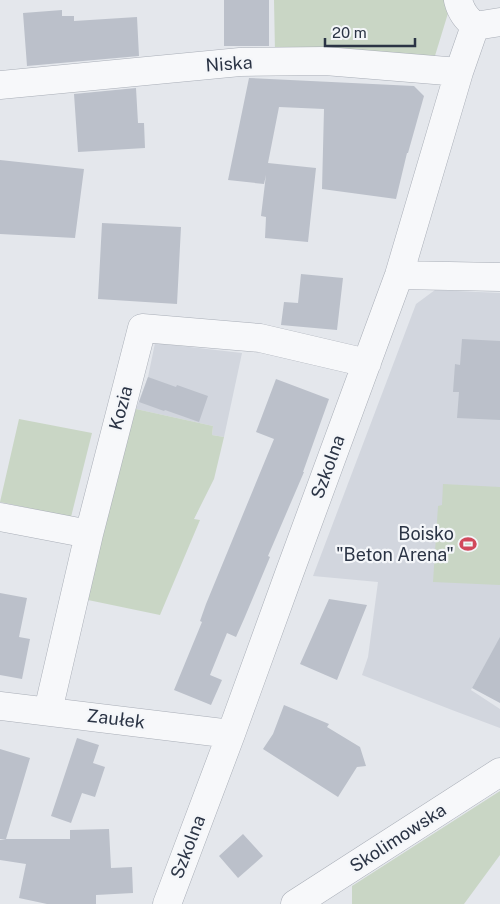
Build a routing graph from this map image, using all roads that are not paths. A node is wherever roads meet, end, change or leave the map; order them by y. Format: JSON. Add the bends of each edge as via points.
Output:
{"nodes":[{"id":1,"x":458,"y":0,"type":"edge"},
{"id":2,"x":488,"y":24,"type":"edge"},
{"id":3,"x":459,"y":72,"type":"junction"},
{"id":4,"x":0,"y":85,"type":"edge"},
{"id":5,"x":399,"y":275,"type":"junction"},
{"id":6,"x":500,"y":277,"type":"edge"},
{"id":7,"x":367,"y":363,"type":"junction"},
{"id":8,"x":0,"y":517,"type":"edge"},
{"id":9,"x":89,"y":534,"type":"junction"},
{"id":10,"x":0,"y":706,"type":"edge"},
{"id":11,"x":48,"y":711,"type":"junction"},
{"id":12,"x":231,"y":734,"type":"junction"},
{"id":13,"x":500,"y":772,"type":"edge"},
{"id":14,"x":167,"y":904,"type":"edge"},
{"id":15,"x":295,"y":904,"type":"edge"}],
"edges":[{"from":1,"to":2,"type":"street","via":[[465,17]]},
{"from":2,"to":3,"type":"street","name":"Szkolna"},
{"from":3,"to":4,"type":"street","name":"Niska","via":[[324,60],[240,62]]},
{"from":3,"to":5,"type":"street","name":"Szkolna"},
{"from":5,"to":6,"type":"street"},
{"from":5,"to":7,"type":"street","name":"Szkolna"},
{"from":7,"to":9,"type":"street","name":"Kozia","via":[[260,338],[142,328]]},
{"from":7,"to":12,"type":"street","name":"Szkolna"},
{"from":8,"to":9,"type":"street"},
{"from":9,"to":11,"type":"street","name":"Kozia"},
{"from":10,"to":11,"type":"street","name":"Zaułek"},
{"from":11,"to":12,"type":"street","name":"Zaułek"},
{"from":12,"to":14,"type":"street","name":"Szkolna"},
{"from":13,"to":15,"type":"street","name":"Skolimowska"}]}
